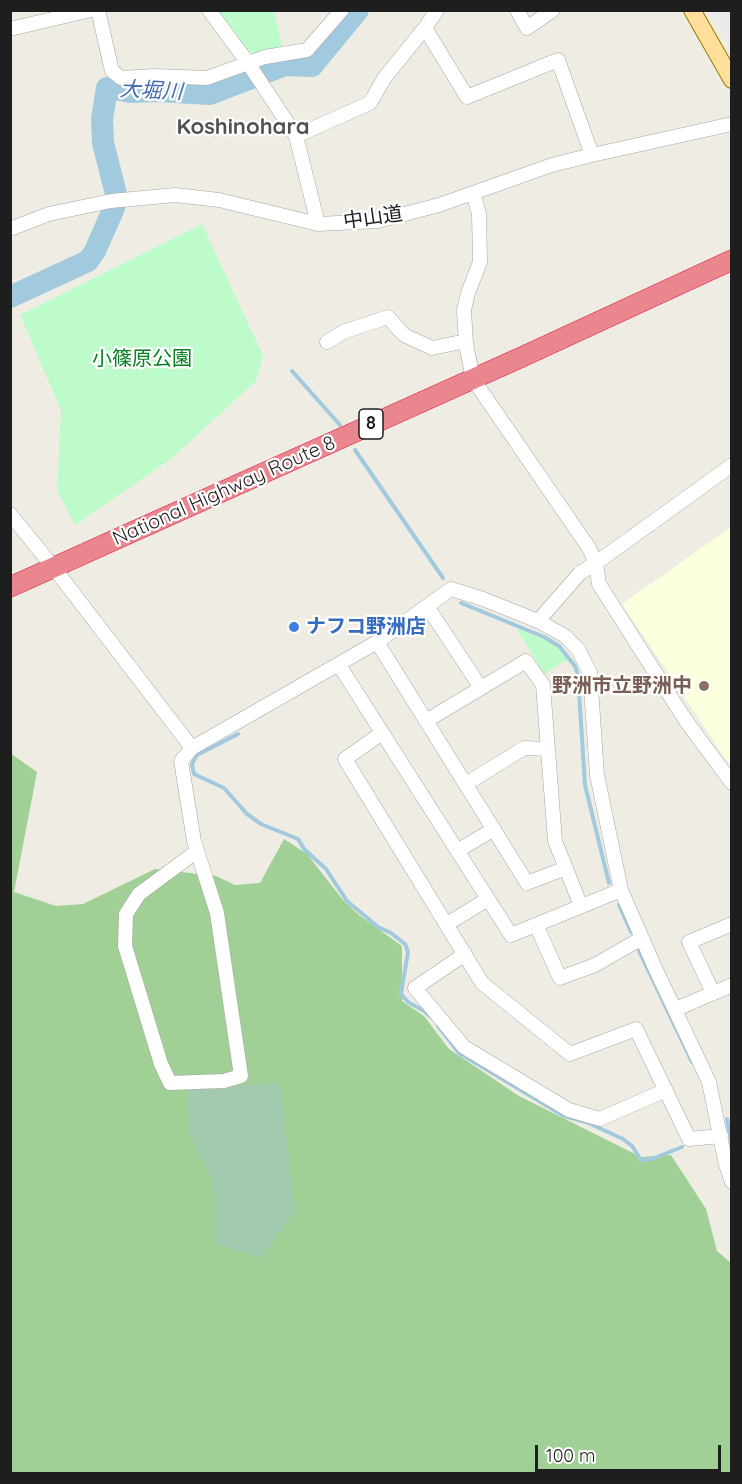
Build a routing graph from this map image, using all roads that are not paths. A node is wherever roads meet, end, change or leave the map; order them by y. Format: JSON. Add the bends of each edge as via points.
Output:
{"nodes":[{"id":1,"x":92,"y":10,"type":"edge"},
{"id":2,"x":98,"y":10,"type":"edge"},
{"id":3,"x":209,"y":10,"type":"edge"},
{"id":4,"x":342,"y":10,"type":"edge"},
{"id":5,"x":437,"y":10,"type":"edge"},
{"id":6,"x":517,"y":10,"type":"edge"},
{"id":7,"x":553,"y":10,"type":"edge"},
{"id":8,"x":692,"y":10,"type":"edge"},
{"id":9,"x":425,"y":28,"type":"junction"},
{"id":10,"x":10,"y":29,"type":"edge"},
{"id":11,"x":727,"y":57,"type":"edge"},
{"id":12,"x":250,"y":66,"type":"junction"},
{"id":13,"x":732,"y":80,"type":"edge"},
{"id":14,"x":732,"y":124,"type":"edge"},
{"id":15,"x":296,"y":136,"type":"junction"},
{"id":16,"x":592,"y":154,"type":"junction"},
{"id":17,"x":473,"y":193,"type":"junction"},
{"id":18,"x":318,"y":224,"type":"junction"},
{"id":19,"x":10,"y":229,"type":"edge"},
{"id":20,"x":732,"y":260,"type":"edge"},
{"id":21,"x":466,"y":341,"type":"junction"},
{"id":22,"x":327,"y":342,"type":"dead end"},
{"id":23,"x":472,"y":378,"type":"junction"},
{"id":24,"x":732,"y":465,"type":"edge"},
{"id":25,"x":10,"y":514,"type":"edge"},
{"id":26,"x":596,"y":563,"type":"junction"},
{"id":27,"x":54,"y":567,"type":"junction"},
{"id":28,"x":10,"y":587,"type":"edge"},
{"id":29,"x":428,"y":606,"type":"junction"},
{"id":30,"x":538,"y":621,"type":"junction"},
{"id":31,"x":377,"y":642,"type":"junction"},
{"id":32,"x":339,"y":665,"type":"junction"},
{"id":33,"x":481,"y":688,"type":"junction"},
{"id":34,"x":426,"y":721,"type":"junction"},
{"id":35,"x":382,"y":733,"type":"junction"},
{"id":36,"x":192,"y":748,"type":"junction"},
{"id":37,"x":548,"y":750,"type":"junction"},
{"id":38,"x":732,"y":783,"type":"edge"},
{"id":39,"x":466,"y":784,"type":"junction"},
{"id":40,"x":494,"y":829,"type":"junction"},
{"id":41,"x":457,"y":851,"type":"junction"},
{"id":42,"x":197,"y":852,"type":"junction"},
{"id":43,"x":566,"y":868,"type":"junction"},
{"id":44,"x":621,"y":890,"type":"junction"},
{"id":45,"x":488,"y":899,"type":"junction"},
{"id":46,"x":581,"y":906,"type":"junction"},
{"id":47,"x":447,"y":924,"type":"junction"},
{"id":48,"x":732,"y":924,"type":"edge"},
{"id":49,"x":536,"y":925,"type":"junction"},
{"id":50,"x":642,"y":938,"type":"junction"},
{"id":51,"x":465,"y":954,"type":"junction"},
{"id":52,"x":732,"y":985,"type":"edge"},
{"id":53,"x":712,"y":993,"type":"junction"},
{"id":54,"x":676,"y":1009,"type":"junction"},
{"id":55,"x":666,"y":1090,"type":"junction"},
{"id":56,"x":721,"y":1136,"type":"junction"},
{"id":57,"x":732,"y":1182,"type":"edge"}],
"edges":[{"from":1,"to":10,"type":"street"},
{"from":2,"to":12,"type":"street","via":[[112,71],[121,78],[207,78]]},
{"from":3,"to":12,"type":"street"},
{"from":4,"to":12,"type":"street","via":[[307,50],[265,57]]},
{"from":5,"to":9,"type":"street"},
{"from":6,"to":7,"type":"street","via":[[527,28]]},
{"from":8,"to":11,"type":"main road"},
{"from":9,"to":15,"type":"street","via":[[370,102]]},
{"from":9,"to":16,"type":"street","via":[[467,97],[558,60]]},
{"from":11,"to":13,"type":"main road"},
{"from":12,"to":15,"type":"street"},
{"from":14,"to":16,"type":"street","name":"中山道"},
{"from":15,"to":18,"type":"street"},
{"from":16,"to":17,"type":"street","name":"中山道"},
{"from":17,"to":18,"type":"street","name":"中山道","via":[[378,221]]},
{"from":17,"to":21,"type":"street","via":[[479,214],[480,262],[464,310]]},
{"from":18,"to":19,"type":"street","name":"中山道","via":[[175,195],[116,200],[49,214]]},
{"from":20,"to":23,"type":"highway","name":"National Highway Route 8","number":"8"},
{"from":21,"to":22,"type":"street","via":[[432,348],[404,335],[388,317],[343,332]]},
{"from":21,"to":23,"type":"street"},
{"from":23,"to":26,"type":"street"},
{"from":23,"to":27,"type":"highway","name":"National Highway Route 8","number":"8"},
{"from":24,"to":26,"type":"street"},
{"from":25,"to":27,"type":"street"},
{"from":26,"to":30,"type":"street","via":[[580,573]]},
{"from":26,"to":38,"type":"street","via":[[599,584],[674,702]]},
{"from":27,"to":28,"type":"highway","name":"National Highway Route 8","number":"8"},
{"from":27,"to":36,"type":"street"},
{"from":29,"to":30,"type":"street","via":[[451,589]]},
{"from":29,"to":31,"type":"street"},
{"from":29,"to":33,"type":"street"},
{"from":30,"to":44,"type":"street","via":[[566,636],[590,673],[597,776]]},
{"from":31,"to":32,"type":"street"},
{"from":31,"to":34,"type":"street"},
{"from":32,"to":35,"type":"street"},
{"from":32,"to":36,"type":"street"},
{"from":33,"to":34,"type":"street"},
{"from":33,"to":37,"type":"street","via":[[526,661],[543,685]]},
{"from":34,"to":39,"type":"street"},
{"from":35,"to":41,"type":"street"},
{"from":35,"to":47,"type":"street","via":[[345,759]]},
{"from":36,"to":42,"type":"street","via":[[181,761]]},
{"from":37,"to":39,"type":"street","via":[[524,748]]},
{"from":37,"to":43,"type":"street","via":[[555,841]]},
{"from":39,"to":40,"type":"street"},
{"from":40,"to":41,"type":"street"},
{"from":40,"to":43,"type":"street","via":[[527,883]]},
{"from":41,"to":45,"type":"street"},
{"from":42,"to":42,"type":"street","via":[[217,913],[242,1076],[224,1081],[170,1083],[125,946],[126,914],[139,894]]},
{"from":43,"to":46,"type":"street"},
{"from":44,"to":46,"type":"street"},
{"from":44,"to":50,"type":"street"},
{"from":45,"to":47,"type":"street"},
{"from":45,"to":49,"type":"street","via":[[511,935]]},
{"from":46,"to":49,"type":"street"},
{"from":47,"to":51,"type":"street"},
{"from":48,"to":53,"type":"street","via":[[689,942]]},
{"from":49,"to":50,"type":"street","via":[[560,978],[595,965]]},
{"from":50,"to":54,"type":"street"},
{"from":51,"to":55,"type":"street","via":[[482,983],[570,1054],[636,1029]]},
{"from":51,"to":55,"type":"street","via":[[415,988],[464,1047],[569,1110],[600,1119]]},
{"from":52,"to":53,"type":"street"},
{"from":53,"to":54,"type":"street"},
{"from":54,"to":56,"type":"street","via":[[709,1083]]},
{"from":55,"to":56,"type":"street","via":[[689,1139]]},
{"from":56,"to":57,"type":"street"}]}
